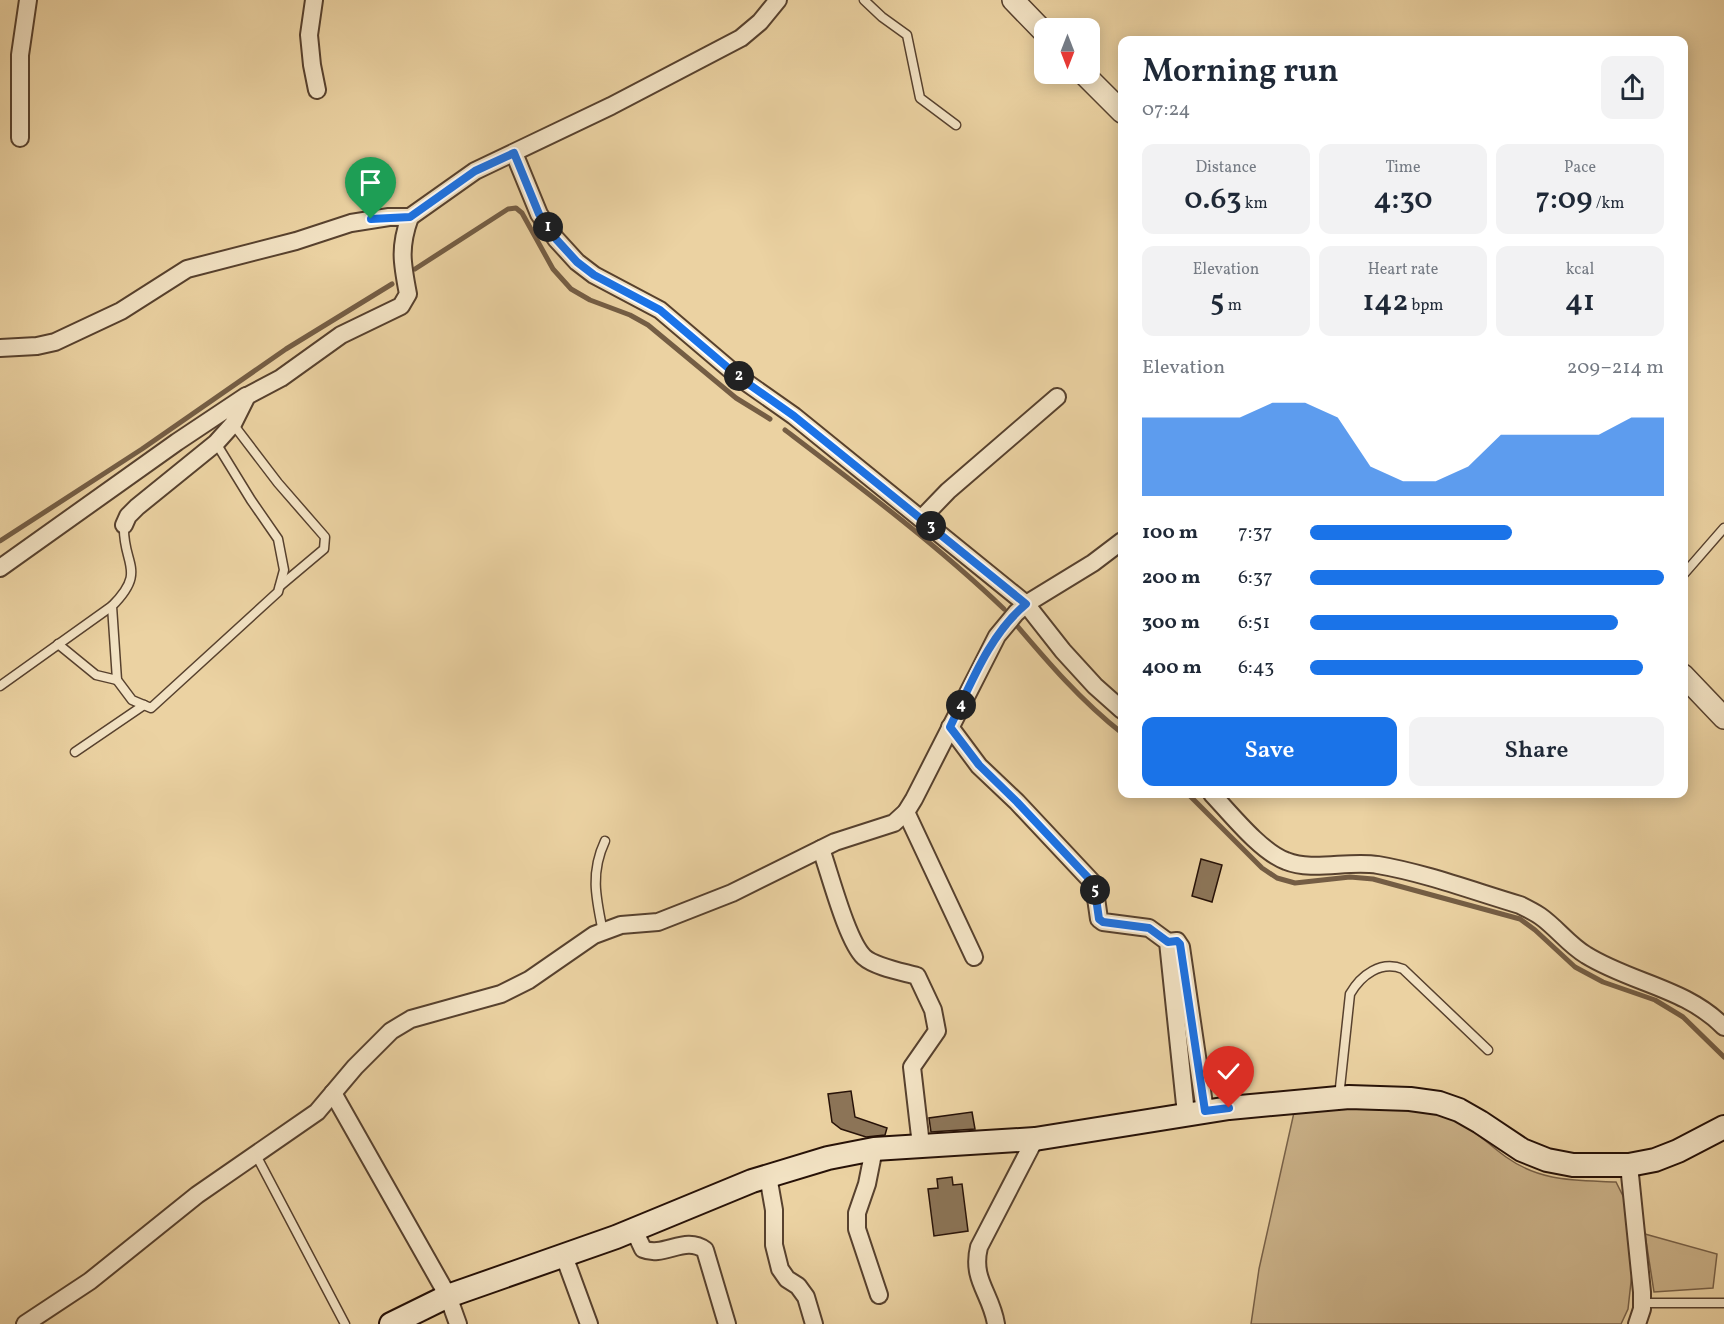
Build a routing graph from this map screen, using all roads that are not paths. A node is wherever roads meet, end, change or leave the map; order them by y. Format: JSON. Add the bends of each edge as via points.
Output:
{"nodes":[{"id":1,"x":28,"y":0,"type":"edge"},
{"id":2,"x":314,"y":0,"type":"edge"},
{"id":3,"x":778,"y":0,"type":"edge"},
{"id":4,"x":864,"y":0,"type":"edge"},
{"id":5,"x":1013,"y":0,"type":"edge"},
{"id":6,"x":1034,"y":22,"type":"edge"},
{"id":7,"x":1094,"y":84,"type":"edge"},
{"id":8,"x":317,"y":90,"type":"dead end"},
{"id":9,"x":1118,"y":108,"type":"edge"},
{"id":10,"x":956,"y":125,"type":"dead end"},
{"id":11,"x":20,"y":138,"type":"dead end"},
{"id":12,"x":514,"y":153,"type":"junction"},
{"id":13,"x":410,"y":217,"type":"junction"},
{"id":14,"x":0,"y":348,"type":"edge"},
{"id":15,"x":247,"y":396,"type":"junction"},
{"id":16,"x":1057,"y":397,"type":"dead end"},
{"id":17,"x":233,"y":424,"type":"junction"},
{"id":18,"x":216,"y":443,"type":"junction"},
{"id":19,"x":922,"y":518,"type":"junction"},
{"id":20,"x":124,"y":525,"type":"joint"},
{"id":21,"x":1724,"y":528,"type":"edge"},
{"id":22,"x":1118,"y":544,"type":"edge"},
{"id":23,"x":0,"y":568,"type":"edge"},
{"id":24,"x":1688,"y":569,"type":"edge"},
{"id":25,"x":280,"y":586,"type":"junction"},
{"id":26,"x":1026,"y":604,"type":"junction"},
{"id":27,"x":112,"y":606,"type":"junction"},
{"id":28,"x":58,"y":644,"type":"junction"},
{"id":29,"x":117,"y":680,"type":"junction"},
{"id":30,"x":1688,"y":680,"type":"edge"},
{"id":31,"x":0,"y":686,"type":"edge"},
{"id":32,"x":144,"y":705,"type":"junction"},
{"id":33,"x":1118,"y":706,"type":"edge"},
{"id":34,"x":1724,"y":718,"type":"edge"},
{"id":35,"x":950,"y":727,"type":"junction"},
{"id":36,"x":75,"y":752,"type":"dead end"},
{"id":37,"x":1216,"y":798,"type":"edge"},
{"id":38,"x":906,"y":812,"type":"junction"},
{"id":39,"x":605,"y":841,"type":"dead end"},
{"id":40,"x":821,"y":849,"type":"junction"},
{"id":41,"x":603,"y":932,"type":"junction"},
{"id":42,"x":974,"y":957,"type":"dead end"},
{"id":43,"x":1724,"y":1027,"type":"edge"},
{"id":44,"x":1488,"y":1050,"type":"dead end"},
{"id":45,"x":333,"y":1093,"type":"junction"},
{"id":46,"x":1339,"y":1097,"type":"junction"},
{"id":47,"x":1196,"y":1113,"type":"junction"},
{"id":48,"x":1724,"y":1127,"type":"edge"},
{"id":49,"x":1035,"y":1139,"type":"junction"},
{"id":50,"x":921,"y":1145,"type":"junction"},
{"id":51,"x":874,"y":1149,"type":"junction"},
{"id":52,"x":256,"y":1155,"type":"junction"},
{"id":53,"x":1629,"y":1165,"type":"junction"},
{"id":54,"x":768,"y":1176,"type":"junction"},
{"id":55,"x":634,"y":1230,"type":"junction"},
{"id":56,"x":564,"y":1256,"type":"junction"},
{"id":57,"x":879,"y":1295,"type":"dead end"},
{"id":58,"x":448,"y":1296,"type":"junction"},
{"id":59,"x":1642,"y":1303,"type":"junction"},
{"id":60,"x":1724,"y":1303,"type":"edge"},
{"id":61,"x":25,"y":1324,"type":"edge"},
{"id":62,"x":345,"y":1324,"type":"edge"},
{"id":63,"x":391,"y":1324,"type":"edge"},
{"id":64,"x":458,"y":1324,"type":"edge"},
{"id":65,"x":589,"y":1324,"type":"edge"},
{"id":66,"x":727,"y":1324,"type":"edge"},
{"id":67,"x":814,"y":1324,"type":"edge"},
{"id":68,"x":996,"y":1324,"type":"edge"},
{"id":69,"x":1637,"y":1324,"type":"edge"}],
"edges":[{"from":1,"to":11,"type":"street","via":[[20,55]]},
{"from":2,"to":8,"type":"street","via":[[309,35]]},
{"from":3,"to":12,"type":"street","via":[[741,38]]},
{"from":4,"to":10,"type":"lane","via":[[907,35],[920,98]]},
{"from":5,"to":6,"type":"street"},
{"from":7,"to":9,"type":"street"},
{"from":12,"to":13,"type":"street","via":[[475,171]]},
{"from":12,"to":19,"type":"street","via":[[539,214],[577,262],[660,310],[740,378]]},
{"from":13,"to":14,"type":"street","via":[[351,223],[187,269],[121,311],[55,342]]},
{"from":13,"to":15,"type":"street","via":[[401,247],[408,294],[401,306],[341,335],[281,378]]},
{"from":15,"to":17,"type":"street"},
{"from":15,"to":23,"type":"street"},
{"from":16,"to":19,"type":"street"},
{"from":17,"to":18,"type":"street"},
{"from":17,"to":25,"type":"lane","via":[[325,537],[324,549]]},
{"from":18,"to":20,"type":"street","via":[[137,507]]},
{"from":18,"to":25,"type":"lane","via":[[278,539],[284,570]]},
{"from":19,"to":26,"type":"street"},
{"from":20,"to":27,"type":"lane","via":[[133,572],[129,586]]},
{"from":21,"to":24,"type":"lane"},
{"from":22,"to":26,"type":"street"},
{"from":25,"to":32,"type":"lane","via":[[164,698],[151,708]]},
{"from":26,"to":33,"type":"street","via":[[1063,651]]},
{"from":26,"to":35,"type":"street","via":[[997,636]]},
{"from":27,"to":28,"type":"lane"},
{"from":27,"to":29,"type":"lane"},
{"from":28,"to":29,"type":"lane","via":[[96,675]]},
{"from":28,"to":31,"type":"lane"},
{"from":29,"to":32,"type":"lane","via":[[132,700]]},
{"from":30,"to":34,"type":"street"},
{"from":32,"to":36,"type":"lane"},
{"from":35,"to":38,"type":"street"},
{"from":35,"to":47,"type":"street","via":[[979,765],[1094,884],[1099,919],[1149,928],[1168,942]]},
{"from":37,"to":43,"type":"street","via":[[1266,850],[1285,861],[1302,865],[1378,865],[1520,904],[1541,916],[1583,954],[1616,972],[1694,1003]]},
{"from":38,"to":40,"type":"street","via":[[894,823]]},
{"from":38,"to":42,"type":"street"},
{"from":39,"to":41,"type":"lane","via":[[597,858],[596,895]]},
{"from":40,"to":41,"type":"street","via":[[732,894],[658,922],[621,925]]},
{"from":40,"to":50,"type":"street","via":[[851,937],[865,958],[917,976],[933,1010],[937,1031],[912,1067]]},
{"from":41,"to":45,"type":"street","via":[[501,994],[401,1025]]},
{"from":44,"to":46,"type":"lane","via":[[1403,969],[1393,965],[1380,967],[1356,984],[1350,994]]},
{"from":45,"to":52,"type":"street","via":[[317,1112]]},
{"from":45,"to":58,"type":"street"},
{"from":46,"to":47,"type":"main road"},
{"from":46,"to":53,"type":"main road","via":[[1439,1103],[1459,1110],[1522,1150],[1547,1160],[1573,1165]]},
{"from":47,"to":49,"type":"main road"},
{"from":48,"to":53,"type":"main road","via":[[1678,1151]]},
{"from":49,"to":50,"type":"main road"},
{"from":49,"to":68,"type":"street","via":[[979,1247],[976,1260],[976,1271],[990,1299]]},
{"from":50,"to":51,"type":"main road"},
{"from":51,"to":54,"type":"main road"},
{"from":51,"to":57,"type":"street","via":[[857,1213],[858,1229]]},
{"from":52,"to":61,"type":"street","via":[[197,1195],[90,1281]]},
{"from":52,"to":62,"type":"lane"},
{"from":53,"to":59,"type":"street"},
{"from":54,"to":55,"type":"main road"},
{"from":54,"to":67,"type":"street","via":[[780,1269],[806,1297]]},
{"from":55,"to":56,"type":"main road"},
{"from":55,"to":66,"type":"street","via":[[643,1249],[650,1252],[688,1244],[705,1250]]},
{"from":56,"to":58,"type":"main road"},
{"from":56,"to":65,"type":"street"},
{"from":58,"to":63,"type":"main road"},
{"from":58,"to":64,"type":"street"},
{"from":59,"to":60,"type":"lane"},
{"from":59,"to":69,"type":"street"}]}
